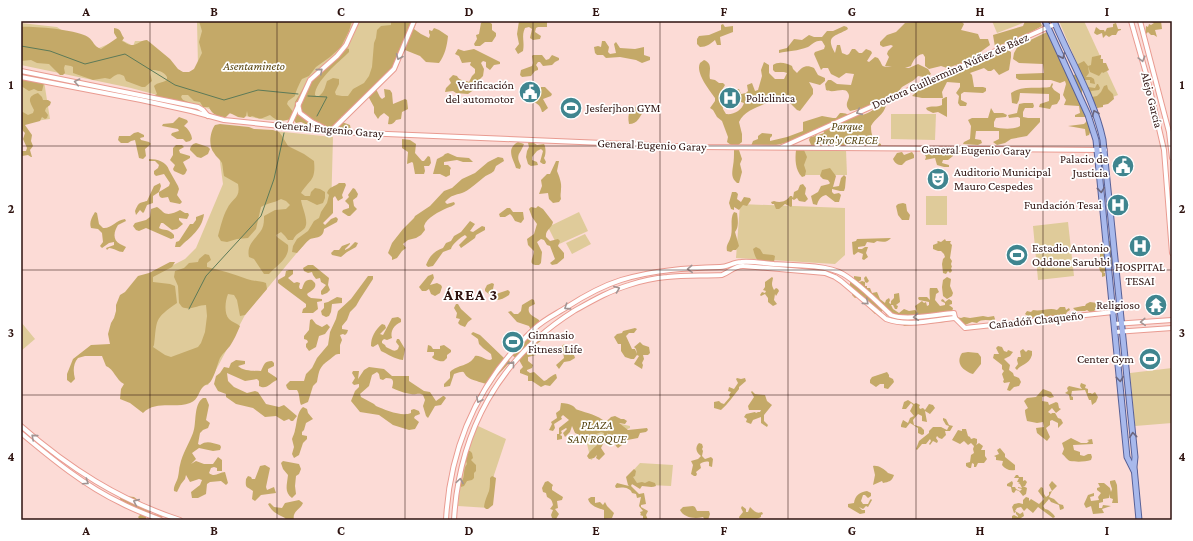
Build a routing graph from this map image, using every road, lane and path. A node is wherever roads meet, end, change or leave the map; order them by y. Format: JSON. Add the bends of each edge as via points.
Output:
{"nodes":[{"id":1,"x":356,"y":21,"type":"edge"},
{"id":2,"x":414,"y":21,"type":"edge"},
{"id":3,"x":1045,"y":21,"type":"edge"},
{"id":4,"x":1131,"y":21,"type":"edge"},
{"id":5,"x":1140,"y":21,"type":"edge"},
{"id":6,"x":1054,"y":22,"type":"edge"},
{"id":7,"x":1048,"y":26,"type":"junction"},
{"id":8,"x":21,"y":71,"type":"edge"},
{"id":9,"x":21,"y":77,"type":"edge"},
{"id":10,"x":298,"y":102,"type":"junction"},
{"id":11,"x":208,"y":116,"type":"junction"},
{"id":12,"x":289,"y":126,"type":"junction"},
{"id":13,"x":330,"y":131,"type":"junction"},
{"id":14,"x":780,"y":148,"type":"junction"},
{"id":15,"x":1104,"y":150,"type":"junction"},
{"id":16,"x":1097,"y":151,"type":"junction"},
{"id":17,"x":1172,"y":158,"type":"edge"},
{"id":18,"x":1110,"y":207,"type":"junction"},
{"id":19,"x":1103,"y":208,"type":"junction"},
{"id":20,"x":1113,"y":235,"type":"junction"},
{"id":21,"x":1106,"y":236,"type":"junction"},
{"id":22,"x":1172,"y":253,"type":"edge"},
{"id":23,"x":1120,"y":310,"type":"junction"},
{"id":24,"x":1113,"y":312,"type":"junction"},
{"id":25,"x":955,"y":318,"type":"junction"},
{"id":26,"x":1172,"y":320,"type":"edge"},
{"id":27,"x":1114,"y":324,"type":"junction"},
{"id":28,"x":1121,"y":324,"type":"junction"},
{"id":29,"x":1172,"y":328,"type":"edge"},
{"id":30,"x":1122,"y":331,"type":"junction"},
{"id":31,"x":1115,"y":332,"type":"junction"},
{"id":32,"x":21,"y":426,"type":"edge"},
{"id":33,"x":21,"y":433,"type":"edge"},
{"id":34,"x":1135,"y":474,"type":"junction"},
{"id":35,"x":161,"y":520,"type":"edge"},
{"id":36,"x":180,"y":520,"type":"edge"},
{"id":37,"x":446,"y":520,"type":"edge"},
{"id":38,"x":454,"y":520,"type":"edge"},
{"id":39,"x":1139,"y":520,"type":"edge"}],
"edges":[{"from":10,"to":1,"type":"street","one_way":true,"via":[[310,80],[346,45]]},
{"from":2,"to":13,"type":"street","one_way":true,"via":[[394,69]]},
{"from":3,"to":7,"type":"main road"},
{"from":4,"to":22,"type":"street","name":"Alejo García","one_way":true,"via":[[1164,150]]},
{"from":5,"to":17,"type":"street","name":"Alejo García","via":[[1169,132]]},
{"from":6,"to":7,"type":"street","name":"Doctora Guillermina Núñez de Báez"},
{"from":15,"to":6,"type":"main road","one_way":true,"via":[[1096,114]]},
{"from":7,"to":14,"type":"street","name":"Doctora Guillermina Núñez de Báez","one_way":true},
{"from":7,"to":16,"type":"main road","one_way":true,"via":[[1088,115]]},
{"from":11,"to":8,"type":"street","name":"General Eugenio Garay","one_way":true,"via":[[198,107]]},
{"from":9,"to":11,"type":"street","name":"General Eugenio Garay"},
{"from":10,"to":12,"type":"street"},
{"from":10,"to":13,"type":"street","via":[[300,113],[316,125]]},
{"from":11,"to":12,"type":"street","name":"General Eugenio Garay","via":[[224,120]]},
{"from":12,"to":13,"type":"street","name":"General Eugenio Garay"},
{"from":13,"to":14,"type":"street","name":"General Eugenio Garay","via":[[638,145]]},
{"from":14,"to":16,"type":"street","name":"General Eugenio Garay"},
{"from":15,"to":16,"type":"street","name":"General Eugenio Garay"},
{"from":15,"to":18,"type":"main road"},
{"from":16,"to":19,"type":"main road","one_way":true},
{"from":18,"to":19,"type":"main road"},
{"from":18,"to":20,"type":"main road"},
{"from":19,"to":21,"type":"main road"},
{"from":20,"to":21,"type":"main road","via":[[1109,233]]},
{"from":20,"to":23,"type":"main road"},
{"from":21,"to":24,"type":"main road"},
{"from":23,"to":24,"type":"street","name":"Cañadóñ Chaqueño"},
{"from":23,"to":28,"type":"main road"},
{"from":24,"to":25,"type":"street","name":"Cañadóñ Chaqueño","via":[[965,328]]},
{"from":24,"to":27,"type":"main road"},
{"from":25,"to":37,"type":"street","one_way":true,"via":[[954,313],[896,317],[854,282],[825,268],[739,262],[725,267],[660,271],[611,283],[538,325],[485,388],[465,428],[458,450],[448,489]]},
{"from":38,"to":25,"type":"street","one_way":true,"via":[[467,445],[476,422],[497,385],[514,362],[540,335],[580,308],[615,290],[658,278],[722,274],[736,266],[744,266],[825,273],[842,281],[886,319],[895,322]]},
{"from":26,"to":28,"type":"street","one_way":true},
{"from":27,"to":28,"type":"street"},
{"from":27,"to":31,"type":"main road"},
{"from":28,"to":30,"type":"main road"},
{"from":29,"to":30,"type":"street"},
{"from":30,"to":31,"type":"street"},
{"from":34,"to":30,"type":"main road","one_way":true},
{"from":31,"to":34,"type":"main road","one_way":true,"via":[[1127,457]]},
{"from":36,"to":32,"type":"street","one_way":true,"via":[[103,487],[51,452]]},
{"from":33,"to":35,"type":"street","one_way":true,"via":[[86,483],[121,503]]},
{"from":34,"to":39,"type":"main road"}]}
